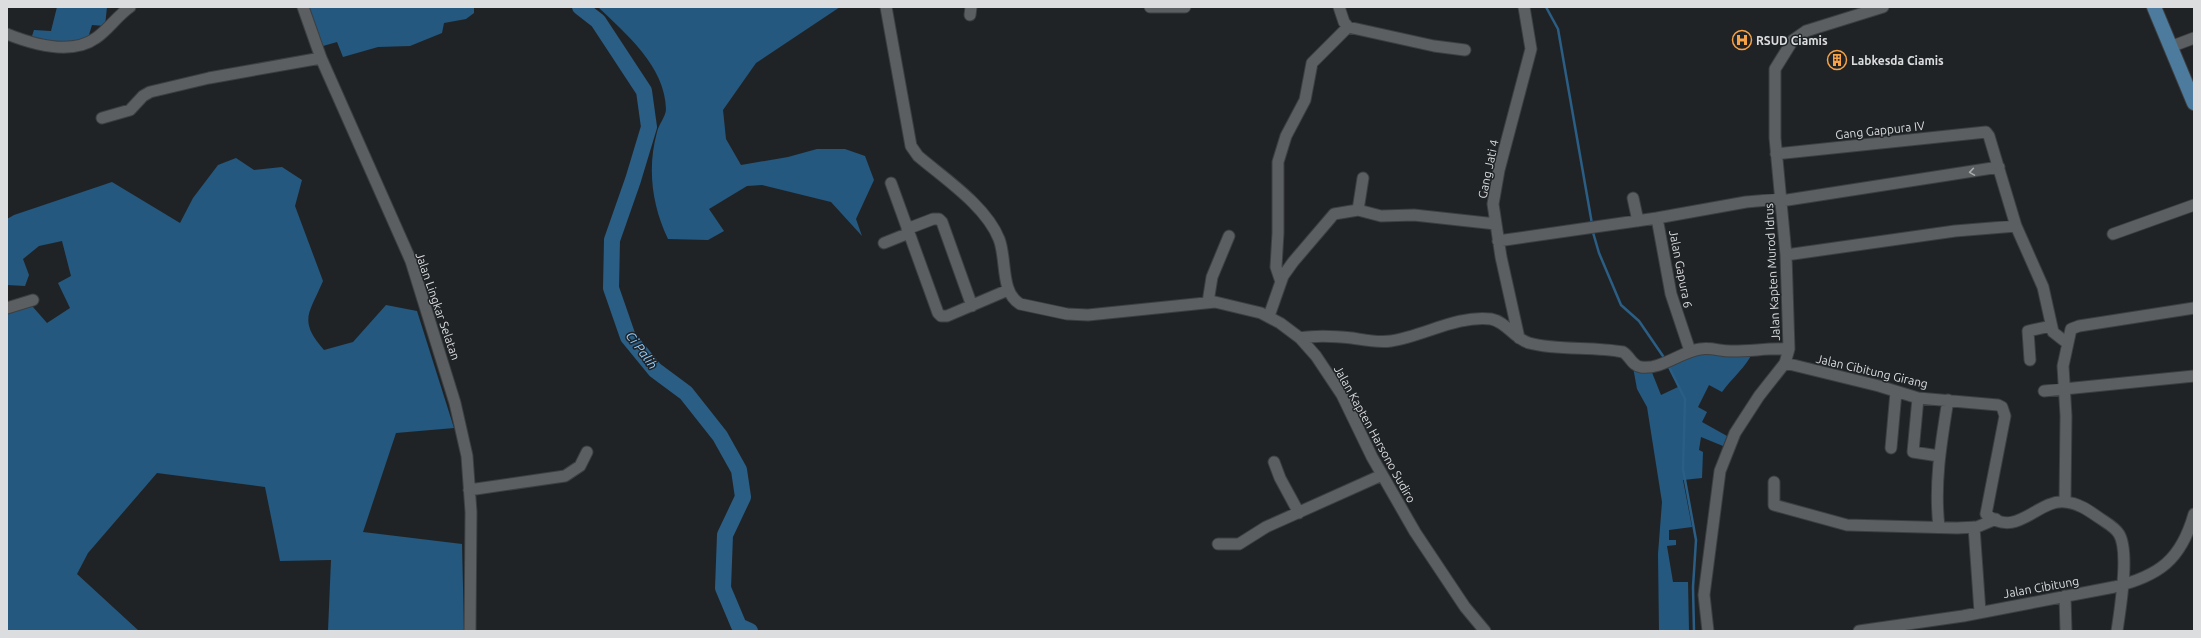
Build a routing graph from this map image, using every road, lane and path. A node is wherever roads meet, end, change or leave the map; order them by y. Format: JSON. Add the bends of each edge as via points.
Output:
{"nodes":[{"id":1,"x":130,"y":7,"type":"edge"},
{"id":2,"x":303,"y":7,"type":"edge"},
{"id":3,"x":886,"y":7,"type":"edge"},
{"id":4,"x":1150,"y":7,"type":"edge"},
{"id":5,"x":1185,"y":7,"type":"edge"},
{"id":6,"x":1339,"y":7,"type":"edge"},
{"id":7,"x":1524,"y":7,"type":"edge"},
{"id":8,"x":1883,"y":7,"type":"edge"},
{"id":9,"x":2154,"y":7,"type":"edge"},
{"id":10,"x":1348,"y":27,"type":"junction"},
{"id":11,"x":7,"y":34,"type":"edge"},
{"id":12,"x":2194,"y":38,"type":"edge"},
{"id":13,"x":2170,"y":47,"type":"junction"},
{"id":14,"x":1465,"y":50,"type":"dead end"},
{"id":15,"x":321,"y":58,"type":"junction"},
{"id":16,"x":2194,"y":103,"type":"edge"},
{"id":17,"x":102,"y":118,"type":"dead end"},
{"id":18,"x":1776,"y":154,"type":"junction"},
{"id":19,"x":1998,"y":167,"type":"junction"},
{"id":20,"x":1363,"y":178,"type":"dead end"},
{"id":21,"x":890,"y":183,"type":"dead end"},
{"id":22,"x":1633,"y":198,"type":"dead end"},
{"id":23,"x":1781,"y":200,"type":"junction"},
{"id":24,"x":2194,"y":205,"type":"edge"},
{"id":25,"x":1358,"y":210,"type":"junction"},
{"id":26,"x":1658,"y":218,"type":"junction"},
{"id":27,"x":1638,"y":222,"type":"junction"},
{"id":28,"x":1496,"y":224,"type":"junction"},
{"id":29,"x":2016,"y":226,"type":"junction"},
{"id":30,"x":908,"y":231,"type":"junction"},
{"id":31,"x":2113,"y":234,"type":"dead end"},
{"id":32,"x":1229,"y":236,"type":"dead end"},
{"id":33,"x":1498,"y":241,"type":"junction"},
{"id":34,"x":884,"y":243,"type":"dead end"},
{"id":35,"x":1786,"y":254,"type":"junction"},
{"id":36,"x":1281,"y":282,"type":"junction"},
{"id":37,"x":1008,"y":290,"type":"junction"},
{"id":38,"x":33,"y":300,"type":"dead end"},
{"id":39,"x":1208,"y":302,"type":"junction"},
{"id":40,"x":972,"y":306,"type":"junction"},
{"id":41,"x":7,"y":308,"type":"edge"},
{"id":42,"x":2194,"y":308,"type":"edge"},
{"id":43,"x":1269,"y":316,"type":"junction"},
{"id":44,"x":2051,"y":326,"type":"junction"},
{"id":45,"x":1300,"y":338,"type":"junction"},
{"id":46,"x":1519,"y":338,"type":"junction"},
{"id":47,"x":2068,"y":343,"type":"junction"},
{"id":48,"x":1789,"y":349,"type":"junction"},
{"id":49,"x":1690,"y":351,"type":"junction"},
{"id":50,"x":2030,"y":360,"type":"dead end"},
{"id":51,"x":1785,"y":363,"type":"junction"},
{"id":52,"x":2194,"y":376,"type":"edge"},
{"id":53,"x":2064,"y":389,"type":"junction"},
{"id":54,"x":2044,"y":390,"type":"dead end"},
{"id":55,"x":1896,"y":392,"type":"junction"},
{"id":56,"x":1918,"y":398,"type":"junction"},
{"id":57,"x":1948,"y":400,"type":"junction"},
{"id":58,"x":1890,"y":448,"type":"dead end"},
{"id":59,"x":587,"y":452,"type":"dead end"},
{"id":60,"x":1939,"y":456,"type":"junction"},
{"id":61,"x":1274,"y":462,"type":"dead end"},
{"id":62,"x":1382,"y":475,"type":"junction"},
{"id":63,"x":1774,"y":482,"type":"dead end"},
{"id":64,"x":469,"y":490,"type":"junction"},
{"id":65,"x":2064,"y":502,"type":"junction"},
{"id":66,"x":1299,"y":513,"type":"junction"},
{"id":67,"x":2194,"y":514,"type":"edge"},
{"id":68,"x":1996,"y":519,"type":"junction"},
{"id":69,"x":1939,"y":527,"type":"junction"},
{"id":70,"x":1974,"y":527,"type":"junction"},
{"id":71,"x":1218,"y":544,"type":"dead end"},
{"id":72,"x":2122,"y":585,"type":"junction"},
{"id":73,"x":2065,"y":596,"type":"junction"},
{"id":74,"x":1980,"y":612,"type":"junction"},
{"id":75,"x":470,"y":631,"type":"edge"},
{"id":76,"x":1485,"y":631,"type":"edge"},
{"id":77,"x":1708,"y":631,"type":"edge"},
{"id":78,"x":1859,"y":631,"type":"edge"},
{"id":79,"x":2066,"y":631,"type":"edge"},
{"id":80,"x":2117,"y":631,"type":"edge"}],
"edges":[{"from":1,"to":11,"type":"street","via":[[117,16],[98,37],[75,47],[60,47]]},
{"from":2,"to":15,"type":"street","name":"Jalan Lingkar Selatan"},
{"from":3,"to":37,"type":"street","via":[[911,146],[918,156],[988,219],[1000,240]]},
{"from":4,"to":5,"type":"street"},
{"from":6,"to":10,"type":"street"},
{"from":7,"to":28,"type":"street","name":"Gang Jati 4","via":[[1531,49],[1499,170],[1493,204]]},
{"from":8,"to":18,"type":"street","name":"Jalan Kapten Murod Idrus","via":[[1806,31],[1793,40],[1775,69]]},
{"from":9,"to":13,"type":"main road"},
{"from":10,"to":14,"type":"street","via":[[1434,46]]},
{"from":10,"to":36,"type":"street","via":[[1312,62],[1305,100],[1286,136],[1278,162],[1276,267]]},
{"from":12,"to":13,"type":"street"},
{"from":13,"to":16,"type":"main road"},
{"from":15,"to":17,"type":"street","via":[[210,78],[150,92],[130,110]]},
{"from":15,"to":64,"type":"street","name":"Jalan Lingkar Selatan","via":[[410,262],[463,432]]},
{"from":18,"to":19,"type":"street","name":"Gang Gappura IV","via":[[1986,132]]},
{"from":18,"to":23,"type":"street","name":"Jalan Kapten Murod Idrus"},
{"from":19,"to":23,"type":"street","name":"Jalan Gapura 6","one_way":true},
{"from":19,"to":29,"type":"street"},
{"from":20,"to":25,"type":"street"},
{"from":21,"to":30,"type":"street"},
{"from":22,"to":27,"type":"street"},
{"from":23,"to":26,"type":"street","name":"Jalan Gapura 6","via":[[1746,202]]},
{"from":23,"to":35,"type":"street","name":"Jalan Kapten Murod Idrus"},
{"from":24,"to":31,"type":"street"},
{"from":25,"to":28,"type":"street","via":[[1376,215],[1414,215]]},
{"from":25,"to":36,"type":"street","via":[[1334,214],[1287,269]]},
{"from":26,"to":27,"type":"street"},
{"from":26,"to":49,"type":"street","name":"Jalan Gapura 6","via":[[1670,294]]},
{"from":27,"to":33,"type":"street"},
{"from":28,"to":33,"type":"street","name":"Gang Jati 4"},
{"from":29,"to":35,"type":"street","via":[[1955,231]]},
{"from":29,"to":44,"type":"street","via":[[2043,287]]},
{"from":30,"to":34,"type":"street"},
{"from":30,"to":40,"type":"street","via":[[938,313],[947,316]]},
{"from":30,"to":40,"type":"street","via":[[933,219],[939,220]]},
{"from":32,"to":39,"type":"street","via":[[1212,277]]},
{"from":33,"to":46,"type":"street","name":"Gang Jati 4"},
{"from":35,"to":48,"type":"street","name":"Jalan Kapten Murod Idrus"},
{"from":36,"to":43,"type":"street"},
{"from":37,"to":39,"type":"street","name":"Jalan Kapten Harsono Sudiro","via":[[1014,301],[1020,304],[1067,314],[1088,315]]},
{"from":37,"to":40,"type":"street"},
{"from":38,"to":41,"type":"street"},
{"from":39,"to":43,"type":"street","name":"Jalan Kapten Harsono Sudiro","via":[[1228,304]]},
{"from":42,"to":47,"type":"street","via":[[2075,327],[2071,330]]},
{"from":43,"to":45,"type":"street","name":"Jalan Kapten Harsono Sudiro"},
{"from":44,"to":47,"type":"street","via":[[2054,335]]},
{"from":44,"to":50,"type":"street","via":[[2028,332]]},
{"from":45,"to":46,"type":"street","via":[[1329,336],[1391,341],[1459,321],[1476,319],[1501,322]]},
{"from":45,"to":62,"type":"street","name":"Jalan Kapten Harsono Sudiro","via":[[1316,356],[1342,395]]},
{"from":46,"to":49,"type":"street","via":[[1538,344],[1622,352],[1635,365],[1642,368]]},
{"from":47,"to":53,"type":"street","via":[[2063,366]]},
{"from":48,"to":49,"type":"street","via":[[1731,351],[1717,348]]},
{"from":48,"to":51,"type":"street","name":"Jalan Kapten Murod Idrus"},
{"from":51,"to":55,"type":"street","name":"Jalan Cibitung Girang"},
{"from":51,"to":77,"type":"street","name":"Jalan Kapten Murod Idrus","via":[[1735,433],[1720,471],[1704,595]]},
{"from":52,"to":53,"type":"street"},
{"from":53,"to":54,"type":"street"},
{"from":53,"to":65,"type":"street"},
{"from":55,"to":56,"type":"street","name":"Jalan Cibitung Girang"},
{"from":55,"to":58,"type":"street"},
{"from":56,"to":57,"type":"street","name":"Jalan Cibitung Girang"},
{"from":56,"to":60,"type":"street","via":[[1913,452]]},
{"from":57,"to":60,"type":"street"},
{"from":57,"to":68,"type":"street","name":"Jalan Cibitung Girang","via":[[1998,405],[2004,408],[2005,416],[1986,510],[1987,515]]},
{"from":59,"to":64,"type":"street","via":[[580,466],[565,476]]},
{"from":60,"to":69,"type":"street","via":[[1936,496]]},
{"from":61,"to":66,"type":"street"},
{"from":62,"to":66,"type":"street"},
{"from":62,"to":76,"type":"street","name":"Jalan Kapten Harsono Sudiro","via":[[1415,532],[1465,607]]},
{"from":63,"to":69,"type":"street","via":[[1774,505],[1833,523]]},
{"from":64,"to":75,"type":"street","name":"Jalan Lingkar Selatan"},
{"from":65,"to":68,"type":"street","via":[[2049,505],[2019,521],[2010,523]]},
{"from":65,"to":72,"type":"street","via":[[2083,507],[2119,534],[2123,545]]},
{"from":66,"to":71,"type":"street","via":[[1266,527],[1236,545]]},
{"from":67,"to":72,"type":"street","name":"Jalan Cibitung","via":[[2188,534],[2178,553],[2162,567],[2143,578]]},
{"from":68,"to":70,"type":"street"},
{"from":69,"to":70,"type":"street"},
{"from":70,"to":74,"type":"street"},
{"from":72,"to":73,"type":"street","name":"Jalan Cibitung"},
{"from":72,"to":80,"type":"street"},
{"from":73,"to":74,"type":"street","name":"Jalan Cibitung"},
{"from":73,"to":79,"type":"street"},
{"from":74,"to":78,"type":"street","name":"Jalan Cibitung"}]}
